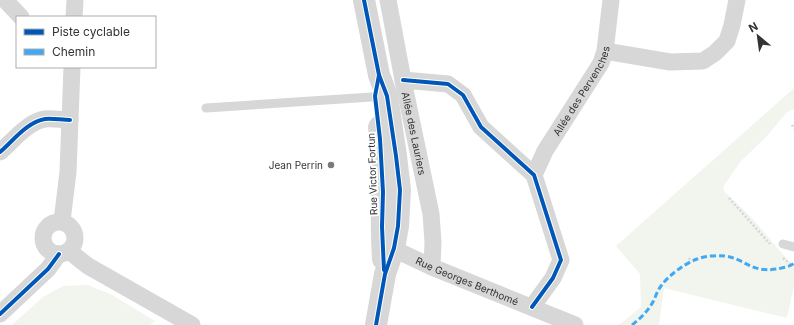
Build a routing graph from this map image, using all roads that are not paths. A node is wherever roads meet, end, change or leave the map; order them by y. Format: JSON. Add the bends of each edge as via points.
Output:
{"nodes":[{"id":1,"x":5,"y":0,"type":"edge"},
{"id":2,"x":75,"y":0,"type":"edge"},
{"id":3,"x":364,"y":0,"type":"edge"},
{"id":4,"x":388,"y":0,"type":"edge"},
{"id":5,"x":610,"y":0,"type":"edge"},
{"id":6,"x":737,"y":0,"type":"edge"},
{"id":7,"x":19,"y":16,"type":"edge"},
{"id":8,"x":74,"y":16,"type":"edge"},
{"id":9,"x":605,"y":51,"type":"junction"},
{"id":10,"x":72,"y":68,"type":"edge"},
{"id":11,"x":403,"y":80,"type":"junction"},
{"id":12,"x":381,"y":96,"type":"junction"},
{"id":13,"x":206,"y":108,"type":"dead end"},
{"id":14,"x":70,"y":120,"type":"junction"},
{"id":15,"x":0,"y":152,"type":"edge"},
{"id":16,"x":534,"y":175,"type":"junction"},
{"id":17,"x":62,"y":221,"type":"junction"},
{"id":18,"x":388,"y":246,"type":"junction"},
{"id":19,"x":779,"y":247,"type":"road end"},
{"id":20,"x":794,"y":247,"type":"edge"},
{"id":21,"x":64,"y":253,"type":"junction"},
{"id":22,"x":432,"y":267,"type":"junction"},
{"id":23,"x":532,"y":307,"type":"junction"},
{"id":24,"x":0,"y":314,"type":"edge"},
{"id":25,"x":192,"y":325,"type":"edge"},
{"id":26,"x":376,"y":325,"type":"edge"},
{"id":27,"x":575,"y":325,"type":"edge"}],
"edges":[{"from":1,"to":7,"type":"street"},
{"from":2,"to":8,"type":"street"},
{"from":3,"to":12,"type":"street","name":"Rue Victor Fortun"},
{"from":4,"to":11,"type":"street","name":"Allée des Lauriers"},
{"from":5,"to":9,"type":"street","name":"Allée des Pervenches"},
{"from":6,"to":9,"type":"street","via":[[727,40],[703,61],[670,62]]},
{"from":9,"to":16,"type":"street","name":"Allée des Pervenches","via":[[601,63],[545,151]]},
{"from":10,"to":14,"type":"street"},
{"from":11,"to":16,"type":"street","via":[[448,84],[463,95],[482,127]]},
{"from":11,"to":22,"type":"street","name":"Allée des Lauriers","via":[[431,214]]},
{"from":12,"to":13,"type":"lane"},
{"from":12,"to":18,"type":"street","name":"Rue Victor Fortun","via":[[382,192]]},
{"from":14,"to":15,"type":"street","via":[[38,121]]},
{"from":14,"to":17,"type":"street","via":[[68,172]]},
{"from":16,"to":23,"type":"street","via":[[561,260],[553,278]]},
{"from":17,"to":21,"type":"street","via":[[70,225],[75,233],[75,242]]},
{"from":17,"to":21,"type":"street","via":[[47,226],[42,241],[51,252]]},
{"from":18,"to":22,"type":"street","name":"Rue Georges Berthomé"},
{"from":18,"to":26,"type":"street","name":"Rue Victor Fortun"},
{"from":19,"to":20,"type":"lane"},
{"from":21,"to":24,"type":"street"},
{"from":21,"to":25,"type":"street"},
{"from":22,"to":23,"type":"street","name":"Rue Georges Berthomé"},
{"from":23,"to":27,"type":"street","name":"Rue Georges Berthomé"}]}
